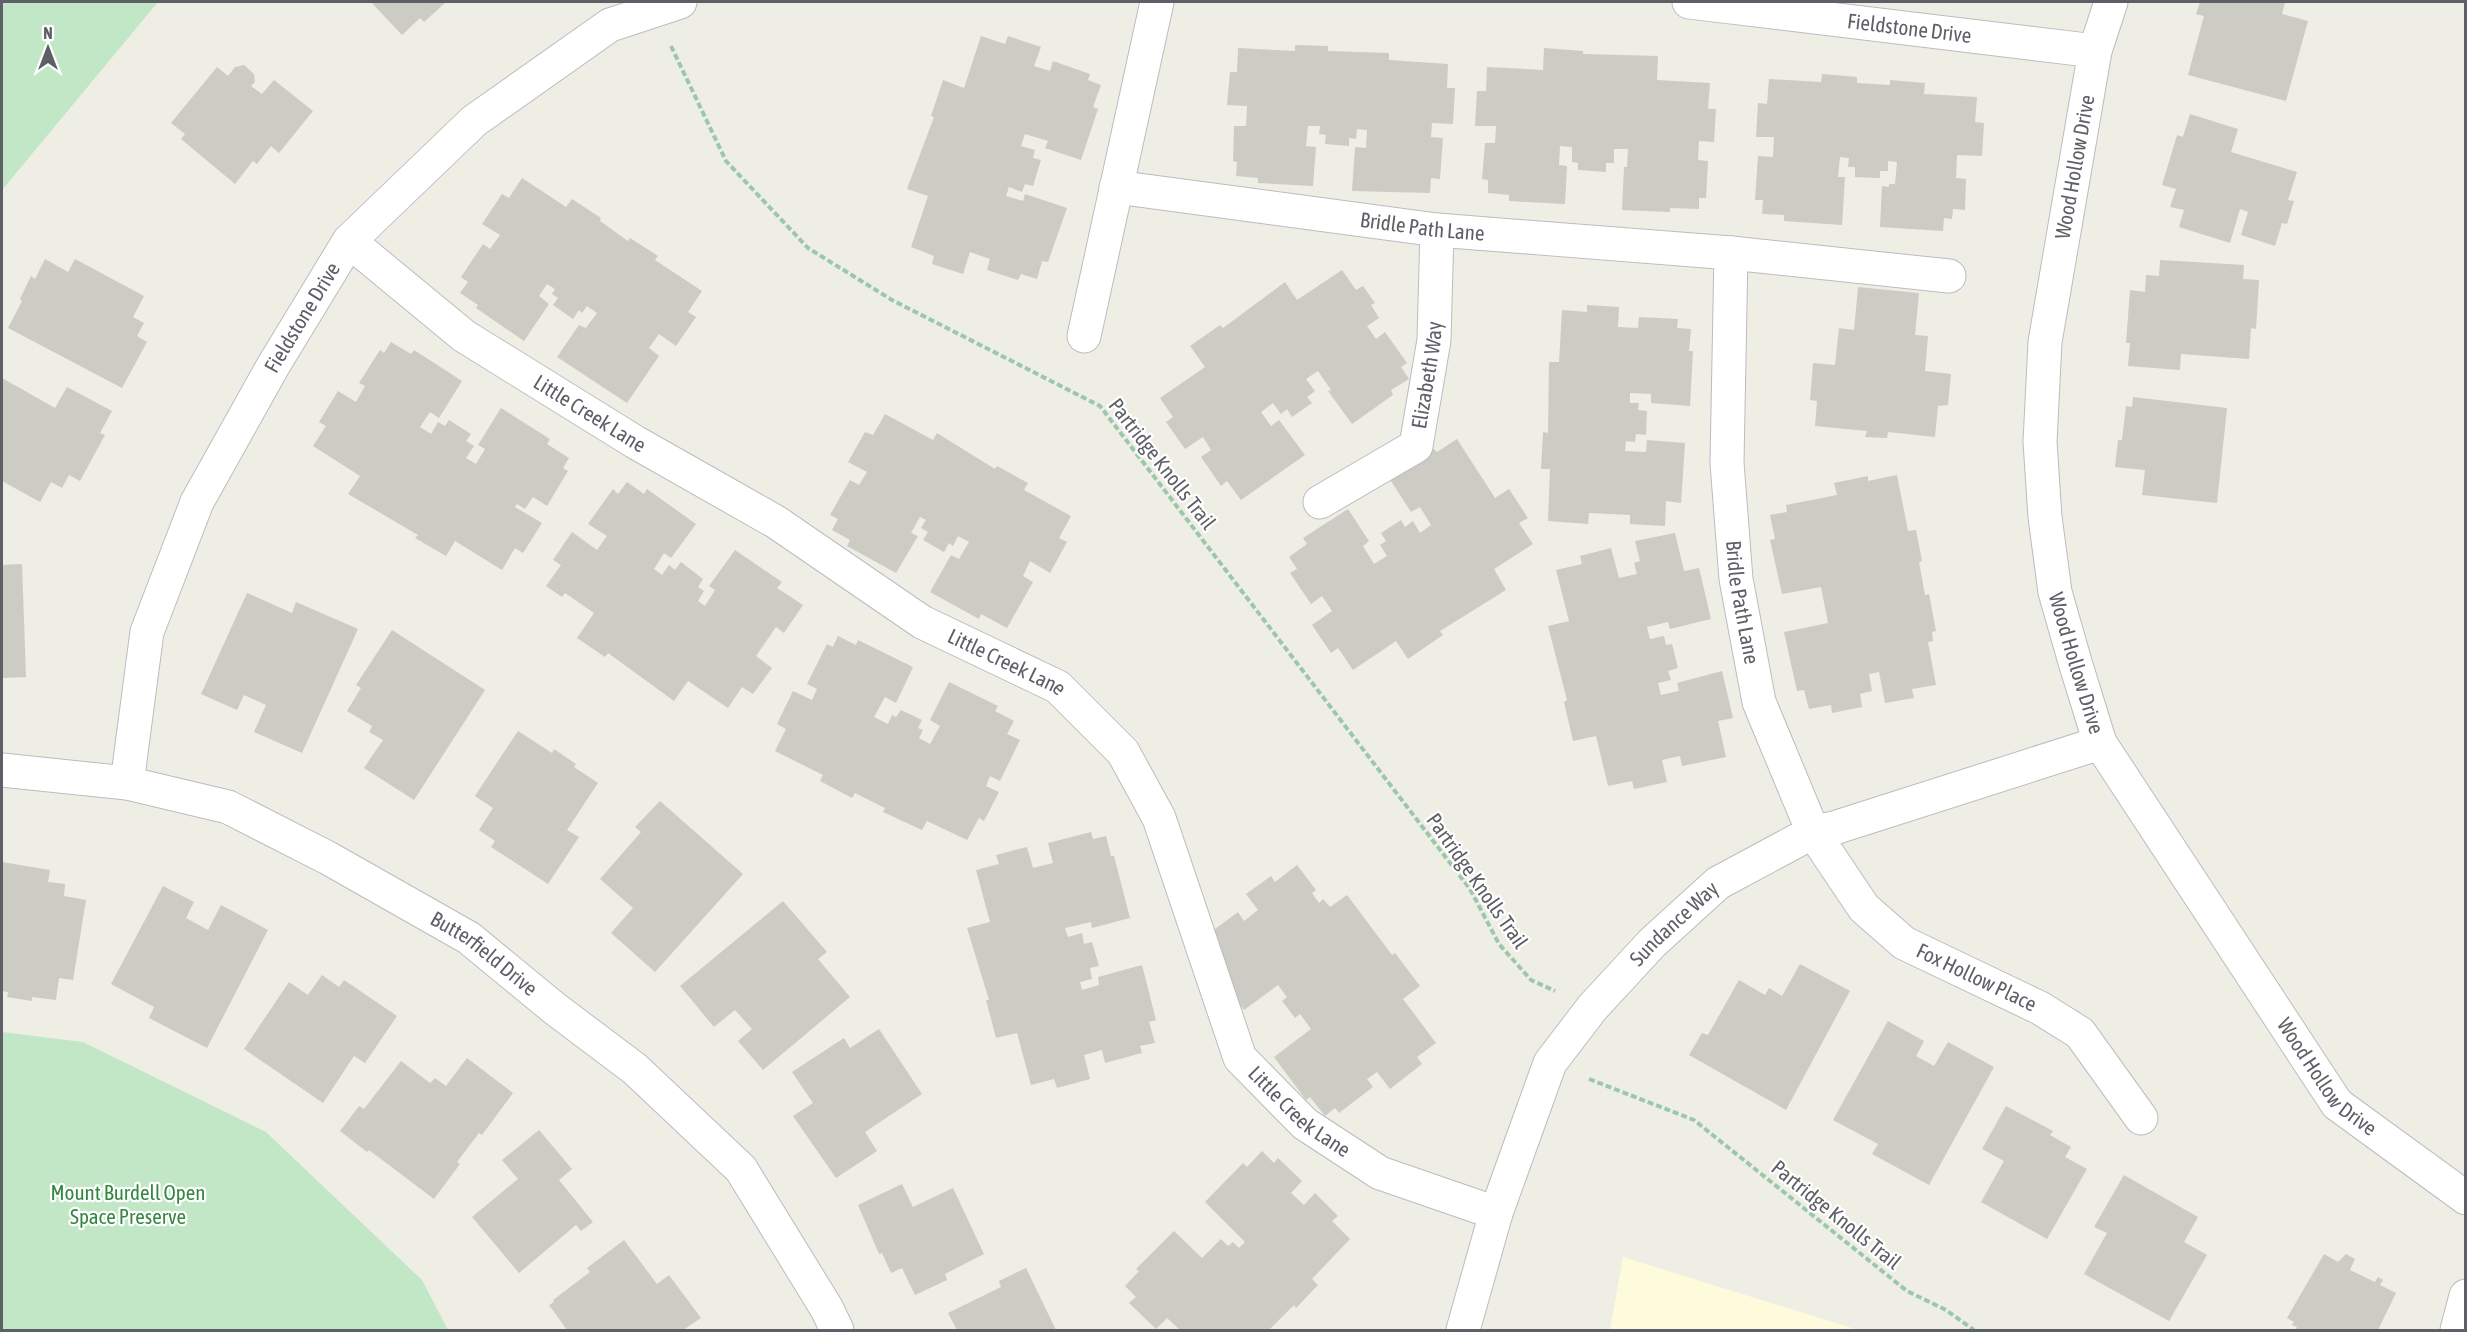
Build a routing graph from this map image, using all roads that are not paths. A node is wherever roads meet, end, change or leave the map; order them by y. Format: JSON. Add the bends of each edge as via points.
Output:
{"nodes":[{"id":1,"x":1157,"y":2,"type":"edge"},
{"id":2,"x":1689,"y":2,"type":"edge"},
{"id":3,"x":2111,"y":2,"type":"edge"},
{"id":4,"x":667,"y":6,"type":"edge"},
{"id":5,"x":2095,"y":51,"type":"junction"},
{"id":6,"x":1116,"y":187,"type":"junction"},
{"id":7,"x":1437,"y":230,"type":"junction"},
{"id":8,"x":349,"y":242,"type":"junction"},
{"id":9,"x":1731,"y":253,"type":"junction"},
{"id":10,"x":1949,"y":276,"type":"dead end"},
{"id":11,"x":1084,"y":336,"type":"dead end"},
{"id":12,"x":1320,"y":502,"type":"dead end"},
{"id":13,"x":2100,"y":743,"type":"junction"},
{"id":14,"x":2,"y":770,"type":"edge"},
{"id":15,"x":127,"y":783,"type":"junction"},
{"id":16,"x":1813,"y":832,"type":"junction"},
{"id":17,"x":2140,"y":1118,"type":"dead end"},
{"id":18,"x":2466,"y":1197,"type":"edge"},
{"id":19,"x":1496,"y":1213,"type":"junction"},
{"id":20,"x":2466,"y":1296,"type":"edge"},
{"id":21,"x":837,"y":1330,"type":"edge"},
{"id":22,"x":1463,"y":1330,"type":"edge"},
{"id":23,"x":2457,"y":1330,"type":"edge"}],
"edges":[{"from":1,"to":6,"type":"street"},
{"from":2,"to":5,"type":"street","name":"Fieldstone Drive"},
{"from":3,"to":5,"type":"street","name":"Wood Hollow Drive"},
{"from":4,"to":8,"type":"street","name":"Fieldstone Drive","via":[[610,25],[474,121]]},
{"from":5,"to":13,"type":"street","name":"Wood Hollow Drive","via":[[2045,342],[2040,442],[2055,592]]},
{"from":6,"to":7,"type":"street","name":"Bridle Path Lane"},
{"from":6,"to":11,"type":"street"},
{"from":7,"to":9,"type":"street","name":"Bridle Path Lane"},
{"from":7,"to":12,"type":"street","name":"Elizabeth Way","via":[[1434,340],[1416,446]]},
{"from":8,"to":15,"type":"street","name":"Fieldstone Drive","via":[[273,366],[197,502],[147,632]]},
{"from":8,"to":19,"type":"street","name":"Little Creek Lane","via":[[464,336],[635,442],[776,522],[922,622],[1058,687],[1124,752],[1159,818],[1240,1058],[1305,1124],[1380,1173]]},
{"from":9,"to":10,"type":"street","name":"Bridle Path Lane"},
{"from":9,"to":16,"type":"street","name":"Bridle Path Lane","via":[[1727,463],[1736,579],[1759,702]]},
{"from":13,"to":16,"type":"street","name":"Sundance Way"},
{"from":13,"to":18,"type":"street","name":"Wood Hollow Drive","via":[[2337,1104]]},
{"from":14,"to":15,"type":"street","name":"Butterfield Drive"},
{"from":15,"to":21,"type":"street","name":"Butterfield Drive","via":[[228,807],[469,938],[635,1069],[741,1169]]},
{"from":16,"to":17,"type":"street","name":"Fox Hollow Place","via":[[1864,908],[1904,943],[2040,1008],[2080,1033]]},
{"from":16,"to":19,"type":"street","name":"Sundance Way","via":[[1718,883],[1652,943],[1592,1008],[1550,1064]]},
{"from":19,"to":22,"type":"street","name":"Sundance Way"},
{"from":20,"to":23,"type":"street"}]}
